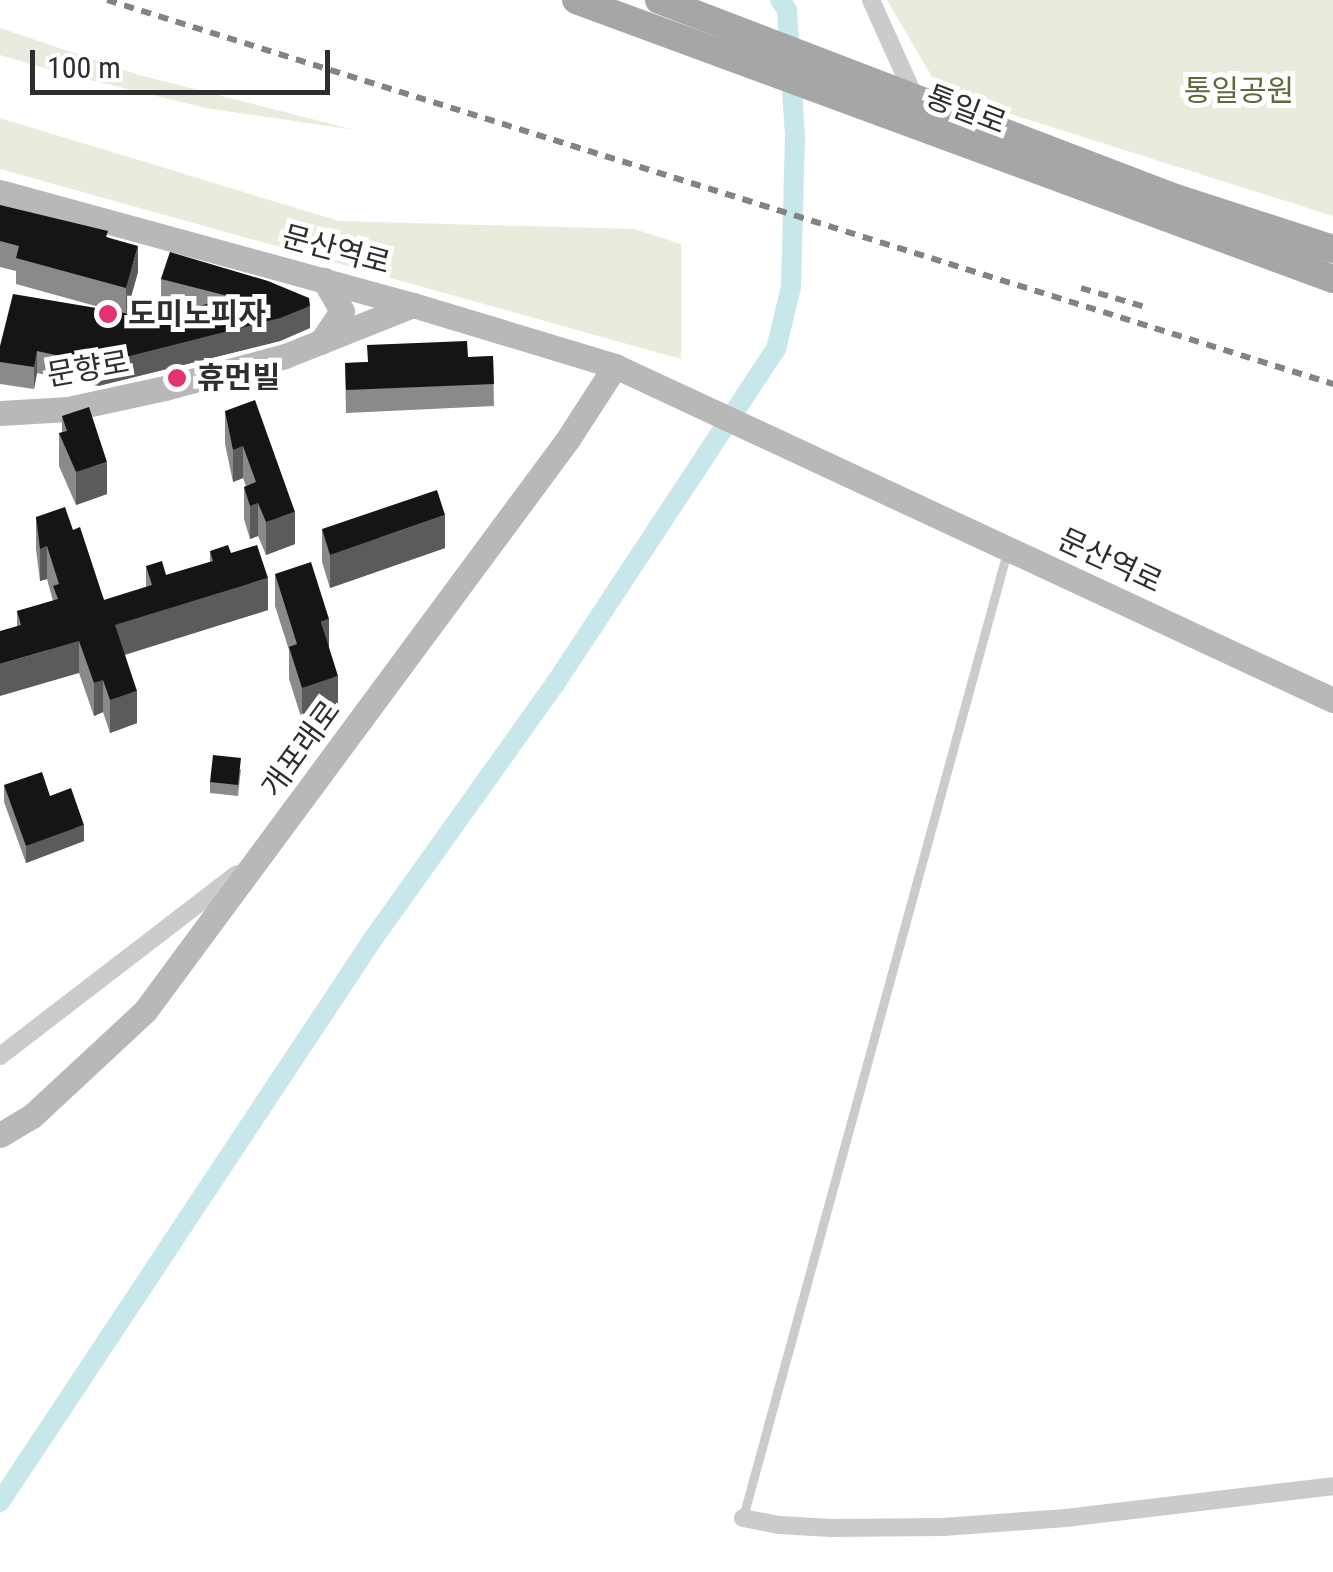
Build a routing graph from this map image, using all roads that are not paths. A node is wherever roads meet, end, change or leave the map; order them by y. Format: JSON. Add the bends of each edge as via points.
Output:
{"nodes":[{"id":1,"x":576,"y":0,"type":"edge"},
{"id":2,"x":659,"y":0,"type":"edge"},
{"id":3,"x":871,"y":0,"type":"edge"},
{"id":4,"x":934,"y":115,"type":"junction"},
{"id":5,"x":0,"y":192,"type":"edge"},
{"id":6,"x":1333,"y":249,"type":"edge"},
{"id":7,"x":1333,"y":279,"type":"edge"},
{"id":8,"x":324,"y":280,"type":"junction"},
{"id":9,"x":414,"y":305,"type":"junction"},
{"id":10,"x":321,"y":342,"type":"junction"},
{"id":11,"x":616,"y":366,"type":"junction"},
{"id":12,"x":0,"y":413,"type":"edge"},
{"id":13,"x":1008,"y":550,"type":"junction"},
{"id":14,"x":1333,"y":700,"type":"edge"},
{"id":15,"x":268,"y":848,"type":"junction"},
{"id":16,"x":0,"y":1056,"type":"edge"},
{"id":17,"x":0,"y":1135,"type":"edge"},
{"id":18,"x":1333,"y":1486,"type":"edge"},
{"id":19,"x":743,"y":1518,"type":"joint"}],
"edges":[{"from":1,"to":4,"type":"main road","name":"통일로"},
{"from":2,"to":4,"type":"main road","name":"통일로"},
{"from":3,"to":4,"type":"street"},
{"from":4,"to":6,"type":"main road","name":"통일로"},
{"from":4,"to":7,"type":"main road","name":"통일로"},
{"from":5,"to":8,"type":"street","name":"문산역로"},
{"from":8,"to":9,"type":"street","name":"문산역로"},
{"from":8,"to":10,"type":"street","via":[[342,312]]},
{"from":9,"to":10,"type":"street","name":"문향로"},
{"from":9,"to":11,"type":"street","name":"문산역로"},
{"from":10,"to":12,"type":"street","name":"문향로","via":[[165,388],[68,409]]},
{"from":11,"to":13,"type":"street","name":"문산역로"},
{"from":11,"to":15,"type":"street","name":"개포래로"},
{"from":13,"to":14,"type":"street","name":"문산역로"},
{"from":13,"to":19,"type":"lane"},
{"from":15,"to":16,"type":"street"},
{"from":15,"to":17,"type":"street","name":"개포래로","via":[[145,1011],[32,1116]]},
{"from":18,"to":19,"type":"street","via":[[943,1526],[779,1526]]}]}
